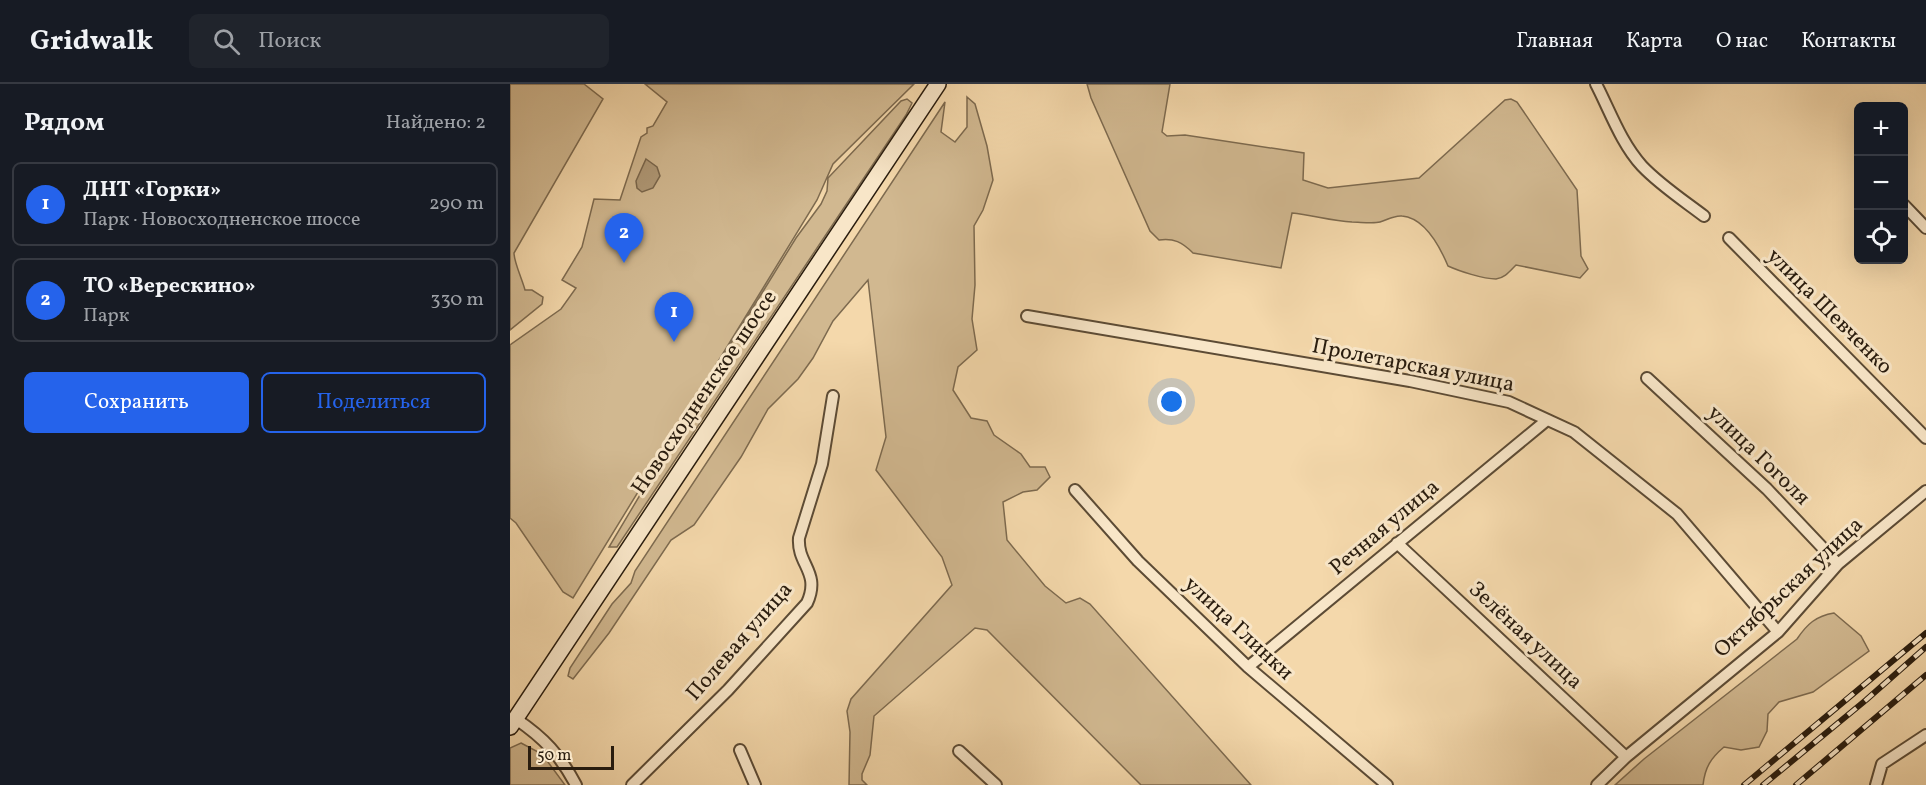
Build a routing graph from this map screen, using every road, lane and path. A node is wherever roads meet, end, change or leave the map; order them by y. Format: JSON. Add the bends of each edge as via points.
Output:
{"nodes":[{"id":1,"x":938,"y":84,"type":"edge"},
{"id":2,"x":1596,"y":84,"type":"edge"},
{"id":3,"x":1908,"y":209,"type":"edge"},
{"id":4,"x":1704,"y":216,"type":"dead end"},
{"id":5,"x":1926,"y":228,"type":"edge"},
{"id":6,"x":1730,"y":238,"type":"dead end"},
{"id":7,"x":1027,"y":316,"type":"dead end"},
{"id":8,"x":1647,"y":378,"type":"dead end"},
{"id":9,"x":833,"y":396,"type":"dead end"},
{"id":10,"x":1547,"y":420,"type":"junction"},
{"id":11,"x":1926,"y":438,"type":"edge"},
{"id":12,"x":1075,"y":490,"type":"dead end"},
{"id":13,"x":1926,"y":491,"type":"edge"},
{"id":14,"x":1397,"y":543,"type":"junction"},
{"id":15,"x":1838,"y":564,"type":"junction"},
{"id":16,"x":1778,"y":632,"type":"junction"},
{"id":17,"x":1248,"y":667,"type":"junction"},
{"id":18,"x":513,"y":723,"type":"edge"},
{"id":19,"x":1926,"y":735,"type":"edge"},
{"id":20,"x":740,"y":750,"type":"dead end"},
{"id":21,"x":959,"y":750,"type":"dead end"},
{"id":22,"x":1626,"y":757,"type":"junction"},
{"id":23,"x":576,"y":785,"type":"edge"},
{"id":24,"x":632,"y":785,"type":"edge"},
{"id":25,"x":755,"y":785,"type":"edge"},
{"id":26,"x":996,"y":785,"type":"edge"},
{"id":27,"x":1387,"y":785,"type":"edge"},
{"id":28,"x":1597,"y":785,"type":"edge"},
{"id":29,"x":1876,"y":785,"type":"edge"}],
"edges":[{"from":1,"to":18,"type":"main road","name":"Новосходненское шоссе"},
{"from":2,"to":4,"type":"street","via":[[1641,164]]},
{"from":3,"to":5,"type":"street"},
{"from":6,"to":11,"type":"street","name":"улица Шевченко"},
{"from":7,"to":10,"type":"street","name":"Пролетарская улица","via":[[1410,381],[1509,402]]},
{"from":8,"to":15,"type":"street","name":"улица Гоголя","via":[[1767,489]]},
{"from":9,"to":24,"type":"street","name":"Полевая улица","via":[[822,464],[798,538],[812,578],[807,603],[728,690]]},
{"from":10,"to":14,"type":"street","name":"Речная улица"},
{"from":10,"to":16,"type":"street","name":"Пролетарская улица","via":[[1574,432],[1677,514]]},
{"from":12,"to":17,"type":"street","name":"улица Глинки","via":[[1138,561]]},
{"from":13,"to":15,"type":"street","name":"Октябрьская улица"},
{"from":14,"to":17,"type":"street","name":"Речная улица"},
{"from":14,"to":22,"type":"street","name":"Зелёная улица"},
{"from":15,"to":16,"type":"street","name":"Октябрьская улица"},
{"from":16,"to":22,"type":"street","name":"Октябрьская улица"},
{"from":17,"to":27,"type":"street","name":"улица Глинки"},
{"from":18,"to":23,"type":"street","via":[[552,748]]},
{"from":19,"to":29,"type":"street","via":[[1882,764]]},
{"from":20,"to":25,"type":"street"},
{"from":21,"to":26,"type":"street"},
{"from":22,"to":28,"type":"street","name":"Октябрьская улица"}]}
